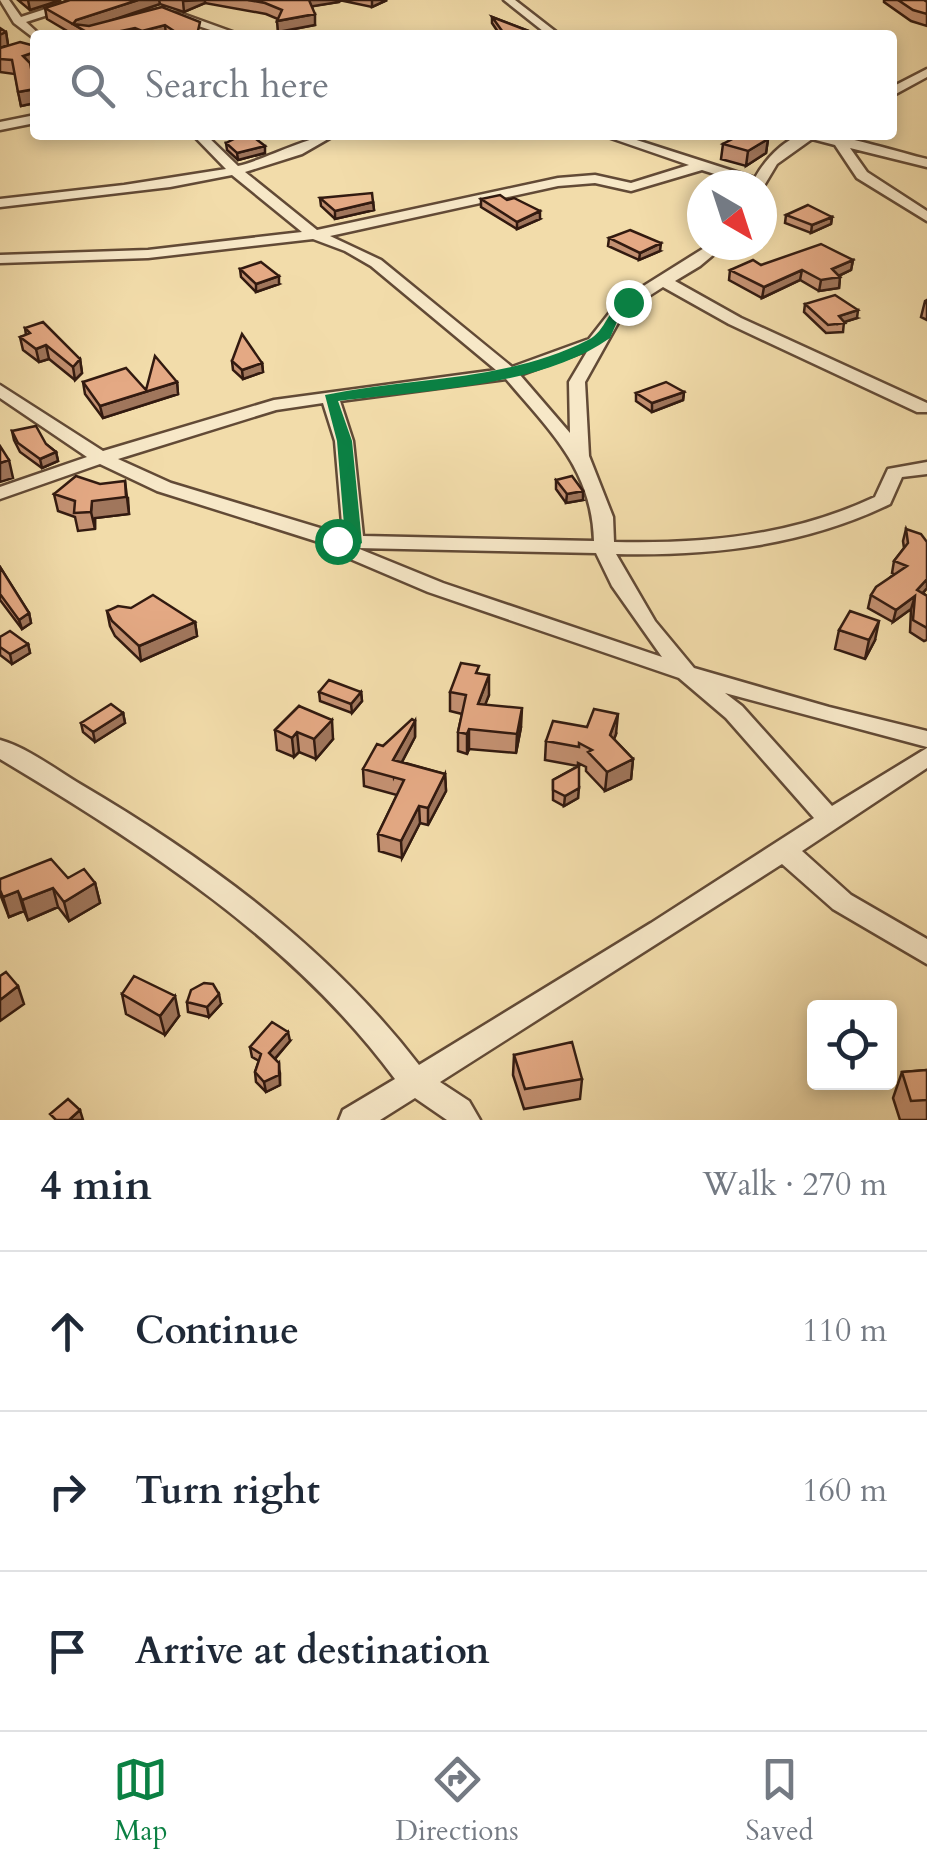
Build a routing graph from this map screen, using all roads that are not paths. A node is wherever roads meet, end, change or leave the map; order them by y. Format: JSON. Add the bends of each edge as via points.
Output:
{"nodes":[{"id":1,"x":4,"y":0,"type":"edge"},
{"id":2,"x":78,"y":0,"type":"edge"},
{"id":3,"x":509,"y":0,"type":"edge"},
{"id":4,"x":161,"y":11,"type":"edge"},
{"id":5,"x":18,"y":21,"type":"junction"},
{"id":6,"x":220,"y":30,"type":"edge"},
{"id":7,"x":548,"y":30,"type":"edge"},
{"id":8,"x":30,"y":37,"type":"edge"},
{"id":9,"x":927,"y":72,"type":"edge"},
{"id":10,"x":897,"y":89,"type":"edge"},
{"id":11,"x":30,"y":120,"type":"edge"},
{"id":12,"x":0,"y":126,"type":"edge"},
{"id":13,"x":204,"y":140,"type":"edge"},
{"id":14,"x":319,"y":140,"type":"edge"},
{"id":15,"x":623,"y":140,"type":"edge"},
{"id":16,"x":802,"y":140,"type":"edge"},
{"id":17,"x":844,"y":140,"type":"edge"},
{"id":18,"x":846,"y":140,"type":"edge"},
{"id":19,"x":927,"y":163,"type":"edge"},
{"id":20,"x":700,"y":166,"type":"junction"},
{"id":21,"x":234,"y":170,"type":"junction"},
{"id":22,"x":713,"y":170,"type":"edge"},
{"id":23,"x":767,"y":170,"type":"edge"},
{"id":24,"x":0,"y":203,"type":"edge"},
{"id":25,"x":927,"y":216,"type":"edge"},
{"id":26,"x":314,"y":235,"type":"junction"},
{"id":27,"x":0,"y":259,"type":"edge"},
{"id":28,"x":697,"y":260,"type":"edge"},
{"id":29,"x":666,"y":282,"type":"junction"},
{"id":30,"x":605,"y":335,"type":"junction"},
{"id":31,"x":510,"y":373,"type":"junction"},
{"id":32,"x":0,"y":390,"type":"edge"},
{"id":33,"x":330,"y":398,"type":"junction"},
{"id":34,"x":926,"y":408,"type":"edge"},
{"id":35,"x":580,"y":456,"type":"junction"},
{"id":36,"x":101,"y":458,"type":"junction"},
{"id":37,"x":927,"y":468,"type":"edge"},
{"id":38,"x":0,"y":494,"type":"edge"},
{"id":39,"x":324,"y":539,"type":"junction"},
{"id":40,"x":354,"y":543,"type":"junction"},
{"id":41,"x":604,"y":550,"type":"junction"},
{"id":42,"x":689,"y":676,"type":"junction"},
{"id":43,"x":927,"y":739,"type":"edge"},
{"id":44,"x":0,"y":748,"type":"edge"},
{"id":45,"x":927,"y":756,"type":"edge"},
{"id":46,"x":829,"y":820,"type":"junction"},
{"id":47,"x":785,"y":851,"type":"junction"},
{"id":48,"x":927,"y":954,"type":"edge"},
{"id":49,"x":413,"y":1080,"type":"junction"},
{"id":50,"x":354,"y":1120,"type":"edge"},
{"id":51,"x":464,"y":1120,"type":"edge"}],
"edges":[{"from":1,"to":5,"type":"street"},
{"from":2,"to":5,"type":"street"},
{"from":3,"to":7,"type":"street"},
{"from":4,"to":6,"type":"street"},
{"from":5,"to":8,"type":"street"},
{"from":9,"to":10,"type":"street"},
{"from":11,"to":12,"type":"street"},
{"from":13,"to":21,"type":"street"},
{"from":14,"to":21,"type":"street"},
{"from":15,"to":20,"type":"street"},
{"from":16,"to":23,"type":"street"},
{"from":17,"to":25,"type":"street","via":[[862,175]]},
{"from":18,"to":19,"type":"street"},
{"from":20,"to":22,"type":"street"},
{"from":20,"to":26,"type":"street","via":[[626,188],[596,180],[558,182]]},
{"from":21,"to":24,"type":"street"},
{"from":21,"to":26,"type":"street"},
{"from":26,"to":27,"type":"street","via":[[148,254]]},
{"from":26,"to":31,"type":"street","via":[[376,264]]},
{"from":28,"to":29,"type":"street"},
{"from":29,"to":30,"type":"street","via":[[619,308]]},
{"from":29,"to":34,"type":"street","via":[[735,321]]},
{"from":30,"to":31,"type":"street","via":[[556,360]]},
{"from":30,"to":35,"type":"street","via":[[577,382]]},
{"from":31,"to":33,"type":"street"},
{"from":31,"to":35,"type":"street"},
{"from":32,"to":36,"type":"street"},
{"from":33,"to":36,"type":"street","via":[[257,408]]},
{"from":33,"to":40,"type":"street","via":[[346,455]]},
{"from":35,"to":41,"type":"street","via":[[603,517]]},
{"from":36,"to":38,"type":"street"},
{"from":36,"to":39,"type":"street","via":[[164,487]]},
{"from":37,"to":41,"type":"street","via":[[895,473],[883,500],[804,530],[720,546]]},
{"from":39,"to":40,"type":"street"},
{"from":39,"to":42,"type":"street","via":[[392,573]]},
{"from":40,"to":41,"type":"street"},
{"from":41,"to":42,"type":"street","via":[[648,626]]},
{"from":42,"to":43,"type":"street"},
{"from":42,"to":46,"type":"street","via":[[734,712]]},
{"from":44,"to":49,"type":"street","via":[[220,890],[310,964]]},
{"from":45,"to":46,"type":"street"},
{"from":46,"to":47,"type":"street"},
{"from":47,"to":48,"type":"street","via":[[851,908]]},
{"from":47,"to":49,"type":"street"},
{"from":49,"to":50,"type":"street"},
{"from":49,"to":51,"type":"street"}]}
